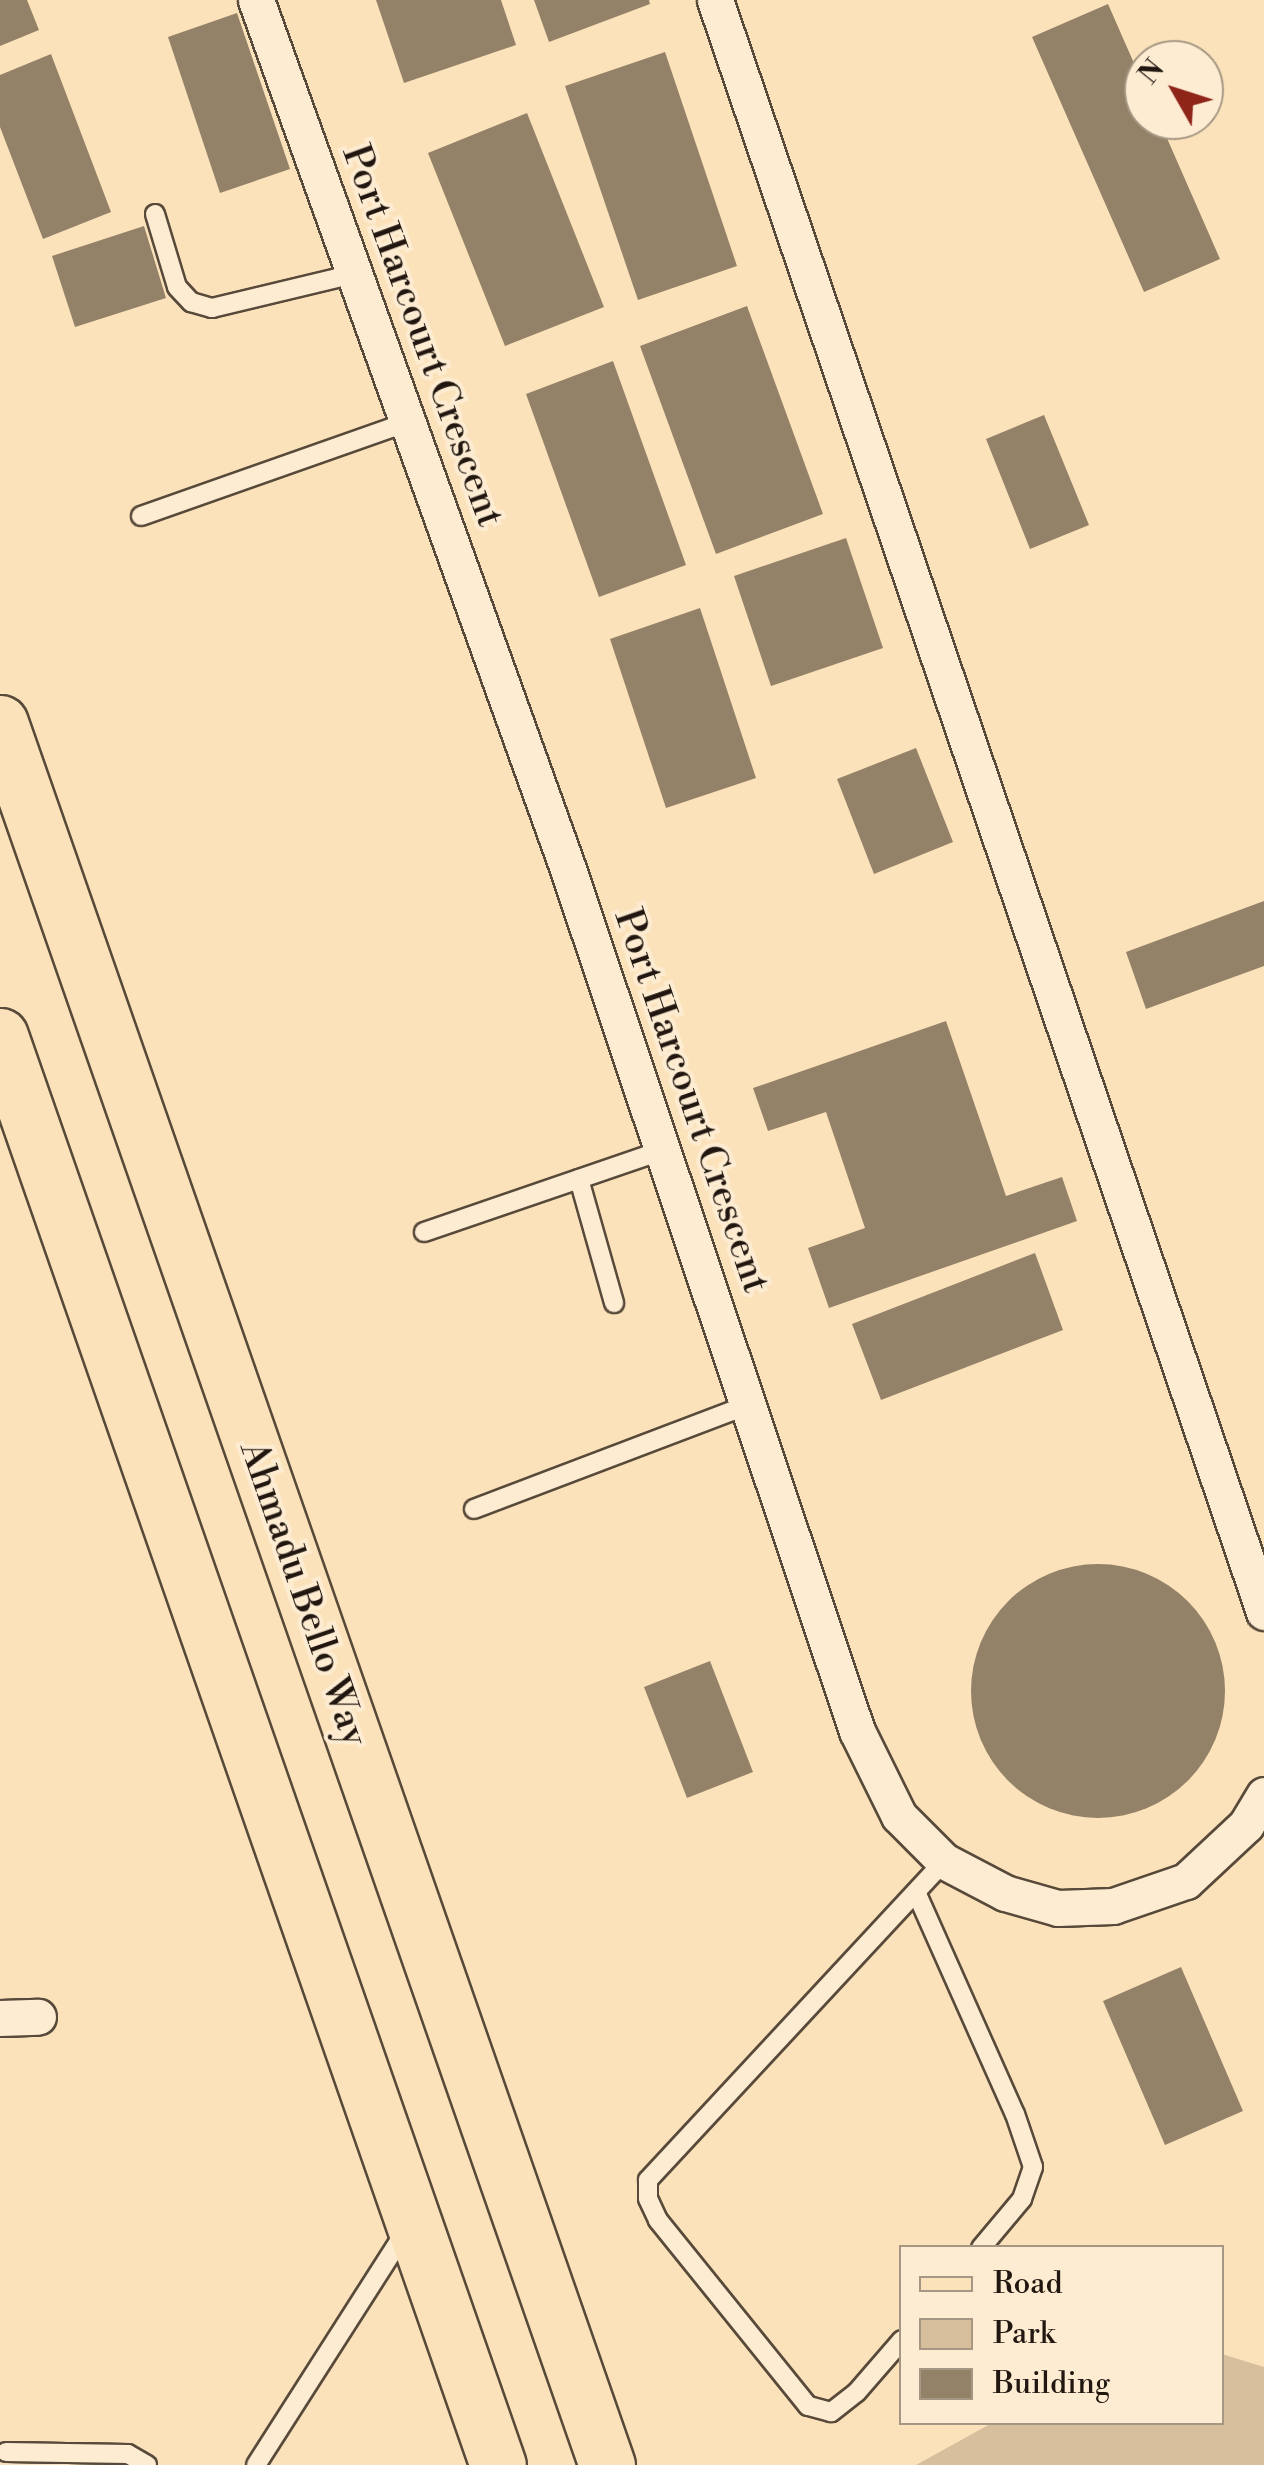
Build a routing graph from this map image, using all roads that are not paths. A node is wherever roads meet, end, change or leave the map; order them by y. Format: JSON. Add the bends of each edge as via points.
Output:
{"nodes":[{"id":1,"x":256,"y":0,"type":"edge"},
{"id":2,"x":716,"y":0,"type":"edge"},
{"id":3,"x":155,"y":214,"type":"dead end"},
{"id":4,"x":354,"y":274,"type":"junction"},
{"id":5,"x":408,"y":422,"type":"junction"},
{"id":6,"x":142,"y":516,"type":"dead end"},
{"id":7,"x":0,"y":723,"type":"edge"},
{"id":8,"x":0,"y":1036,"type":"edge"},
{"id":9,"x":663,"y":1150,"type":"junction"},
{"id":10,"x":579,"y":1179,"type":"junction"},
{"id":11,"x":424,"y":1232,"type":"dead end"},
{"id":12,"x":614,"y":1304,"type":"dead end"},
{"id":13,"x":748,"y":1406,"type":"junction"},
{"id":14,"x":474,"y":1510,"type":"dead end"},
{"id":15,"x":1264,"y":1612,"type":"edge"},
{"id":16,"x":1260,"y":1810,"type":"edge"},
{"id":17,"x":944,"y":1861,"type":"junction"},
{"id":18,"x":916,"y":1892,"type":"junction"},
{"id":19,"x":38,"y":2017,"type":"dead end"},
{"id":20,"x":0,"y":2018,"type":"edge"},
{"id":21,"x":412,"y":2219,"type":"junction"},
{"id":22,"x":984,"y":2245,"type":"edge"},
{"id":23,"x":899,"y":2344,"type":"edge"},
{"id":24,"x":6,"y":2452,"type":"dead end"},
{"id":25,"x":147,"y":2465,"type":"edge"},
{"id":26,"x":256,"y":2465,"type":"edge"},
{"id":27,"x":498,"y":2465,"type":"edge"},
{"id":28,"x":607,"y":2465,"type":"edge"}],
"edges":[{"from":1,"to":4,"type":"street","name":"Port Harcourt Crescent"},
{"from":2,"to":15,"type":"street"},
{"from":3,"to":4,"type":"lane","via":[[176,287],[191,302],[212,308]]},
{"from":4,"to":5,"type":"street","name":"Port Harcourt Crescent"},
{"from":5,"to":6,"type":"lane"},
{"from":5,"to":9,"type":"street","name":"Port Harcourt Crescent"},
{"from":7,"to":28,"type":"main road","name":"Ahmadu Bello Way"},
{"from":8,"to":21,"type":"main road"},
{"from":9,"to":10,"type":"lane"},
{"from":9,"to":13,"type":"street","name":"Port Harcourt Crescent"},
{"from":10,"to":11,"type":"lane"},
{"from":10,"to":12,"type":"lane"},
{"from":13,"to":14,"type":"lane"},
{"from":13,"to":17,"type":"street","name":"Port Harcourt Crescent","via":[[858,1731],[899,1816]]},
{"from":16,"to":17,"type":"street","name":"Port Harcourt Crescent","via":[[1186,1881],[1113,1906],[1058,1908],[1005,1894]]},
{"from":17,"to":18,"type":"lane"},
{"from":18,"to":22,"type":"lane","via":[[1016,2114],[1033,2167],[1022,2199]]},
{"from":18,"to":23,"type":"lane","via":[[648,2180],[658,2220],[808,2406],[831,2412],[858,2392]]},
{"from":19,"to":20,"type":"street"},
{"from":21,"to":26,"type":"lane"},
{"from":21,"to":27,"type":"main road"},
{"from":24,"to":25,"type":"lane","via":[[128,2454]]}]}
